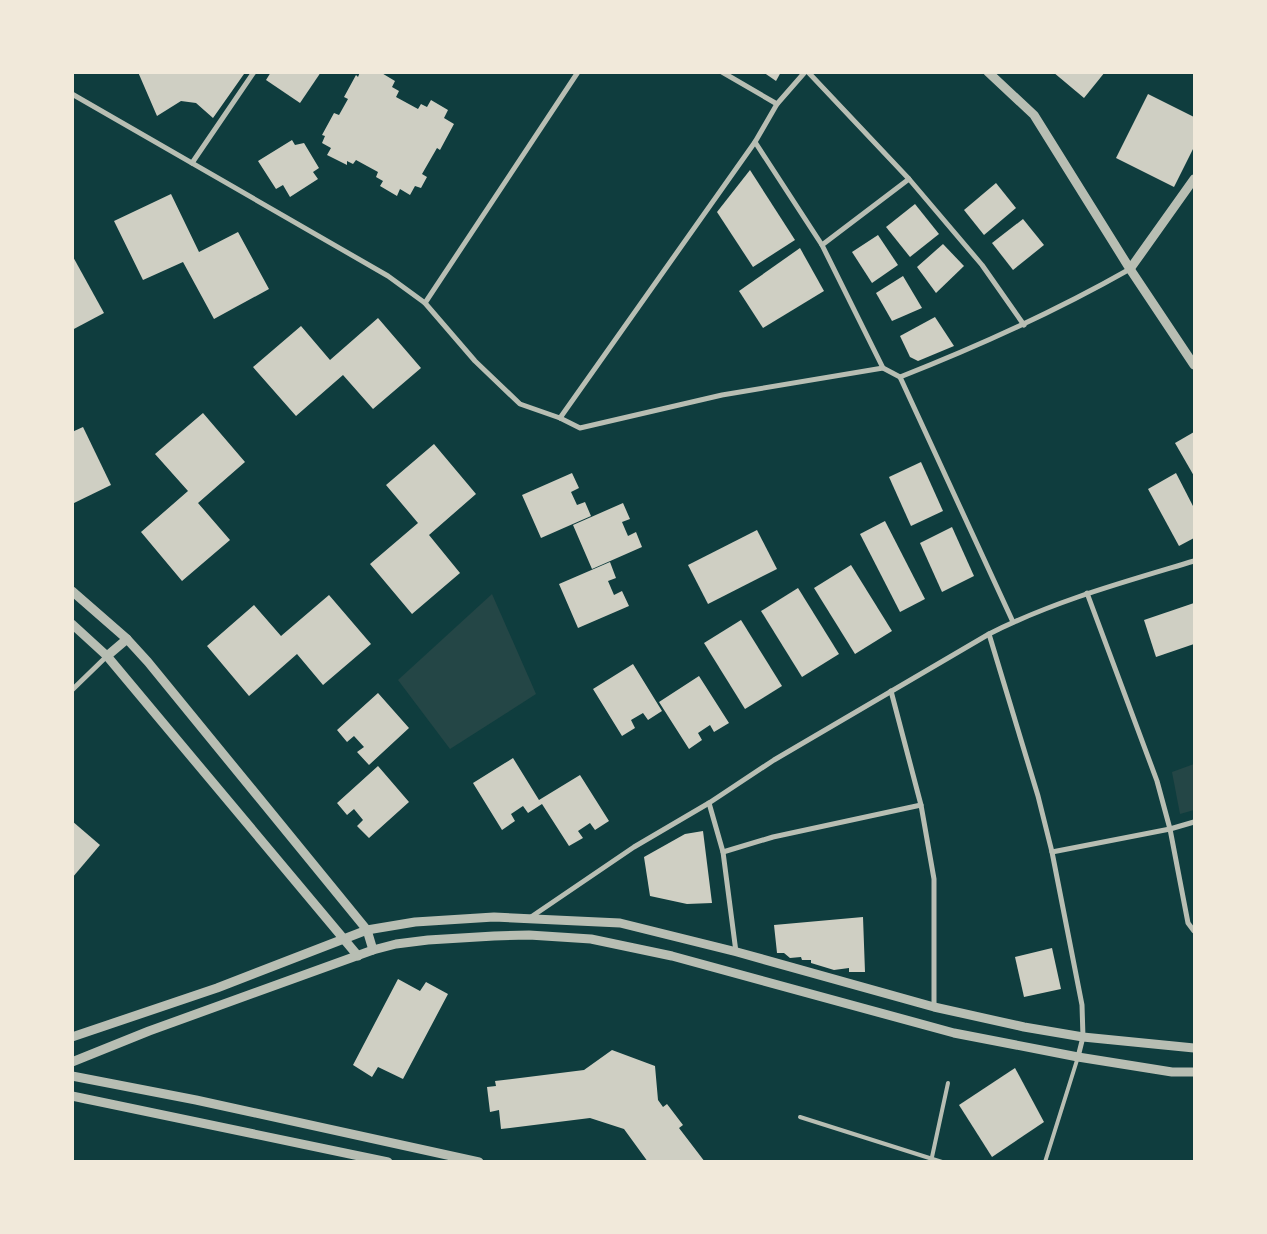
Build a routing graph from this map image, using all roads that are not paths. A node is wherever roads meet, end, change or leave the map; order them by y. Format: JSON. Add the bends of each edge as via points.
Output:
{"nodes":[{"id":1,"x":254,"y":72,"type":"edge"},
{"id":2,"x":578,"y":72,"type":"edge"},
{"id":3,"x":722,"y":72,"type":"edge"},
{"id":4,"x":806,"y":72,"type":"edge"},
{"id":5,"x":988,"y":72,"type":"edge"},
{"id":6,"x":72,"y":94,"type":"edge"},
{"id":7,"x":777,"y":104,"type":"junction"},
{"id":8,"x":755,"y":142,"type":"junction"},
{"id":9,"x":192,"y":163,"type":"junction"},
{"id":10,"x":909,"y":179,"type":"junction"},
{"id":11,"x":1194,"y":179,"type":"edge"},
{"id":12,"x":822,"y":245,"type":"junction"},
{"id":13,"x":1130,"y":269,"type":"junction"},
{"id":14,"x":426,"y":303,"type":"junction"},
{"id":15,"x":1024,"y":325,"type":"junction"},
{"id":16,"x":1194,"y":365,"type":"edge"},
{"id":17,"x":883,"y":368,"type":"junction"},
{"id":18,"x":900,"y":377,"type":"junction"},
{"id":19,"x":560,"y":418,"type":"junction"},
{"id":20,"x":1194,"y":561,"type":"edge"},
{"id":21,"x":72,"y":591,"type":"edge"},
{"id":22,"x":1088,"y":593,"type":"junction"},
{"id":23,"x":1013,"y":622,"type":"junction"},
{"id":24,"x":72,"y":624,"type":"edge"},
{"id":25,"x":989,"y":634,"type":"junction"},
{"id":26,"x":127,"y":639,"type":"junction"},
{"id":27,"x":106,"y":656,"type":"junction"},
{"id":28,"x":72,"y":690,"type":"edge"},
{"id":29,"x":891,"y":691,"type":"junction"},
{"id":30,"x":709,"y":803,"type":"junction"},
{"id":31,"x":921,"y":805,"type":"junction"},
{"id":32,"x":1194,"y":822,"type":"edge"},
{"id":33,"x":1170,"y":830,"type":"junction"},
{"id":34,"x":723,"y":852,"type":"junction"},
{"id":35,"x":1052,"y":852,"type":"junction"},
{"id":36,"x":531,"y":918,"type":"junction"},
{"id":37,"x":367,"y":930,"type":"junction"},
{"id":38,"x":1194,"y":931,"type":"edge"},
{"id":39,"x":529,"y":936,"type":"junction"},
{"id":40,"x":345,"y":938,"type":"junction"},
{"id":41,"x":373,"y":950,"type":"junction"},
{"id":42,"x":737,"y":952,"type":"junction"},
{"id":43,"x":358,"y":956,"type":"junction"},
{"id":44,"x":934,"y":1007,"type":"junction"},
{"id":45,"x":72,"y":1037,"type":"edge"},
{"id":46,"x":1083,"y":1037,"type":"junction"},
{"id":47,"x":1194,"y":1048,"type":"edge"},
{"id":48,"x":1078,"y":1057,"type":"junction"},
{"id":49,"x":72,"y":1062,"type":"edge"},
{"id":50,"x":1194,"y":1072,"type":"edge"},
{"id":51,"x":72,"y":1076,"type":"edge"},
{"id":52,"x":948,"y":1083,"type":"dead end"},
{"id":53,"x":72,"y":1096,"type":"edge"},
{"id":54,"x":800,"y":1117,"type":"dead end"},
{"id":55,"x":932,"y":1157,"type":"junction"},
{"id":56,"x":388,"y":1162,"type":"edge"},
{"id":57,"x":479,"y":1162,"type":"edge"},
{"id":58,"x":942,"y":1162,"type":"edge"},
{"id":59,"x":1045,"y":1162,"type":"edge"}],
"edges":[{"from":1,"to":9,"type":"street"},
{"from":2,"to":14,"type":"street"},
{"from":3,"to":7,"type":"street"},
{"from":4,"to":7,"type":"street"},
{"from":4,"to":10,"type":"street"},
{"from":5,"to":13,"type":"street","via":[[1034,115]]},
{"from":6,"to":9,"type":"street"},
{"from":7,"to":8,"type":"street"},
{"from":8,"to":12,"type":"street"},
{"from":8,"to":19,"type":"street"},
{"from":9,"to":14,"type":"street","via":[[388,276]]},
{"from":10,"to":12,"type":"street"},
{"from":10,"to":15,"type":"street","via":[[982,265]]},
{"from":11,"to":13,"type":"street"},
{"from":12,"to":17,"type":"street"},
{"from":13,"to":15,"type":"street"},
{"from":13,"to":16,"type":"street"},
{"from":14,"to":19,"type":"street","via":[[475,360],[520,404]]},
{"from":15,"to":18,"type":"street"},
{"from":17,"to":18,"type":"street"},
{"from":17,"to":19,"type":"street","via":[[722,395],[580,428]]},
{"from":18,"to":23,"type":"street"},
{"from":20,"to":22,"type":"street"},
{"from":21,"to":26,"type":"street"},
{"from":22,"to":23,"type":"street"},
{"from":22,"to":33,"type":"street","via":[[1157,781]]},
{"from":23,"to":25,"type":"street"},
{"from":24,"to":27,"type":"street"},
{"from":25,"to":29,"type":"street"},
{"from":25,"to":35,"type":"street"},
{"from":26,"to":27,"type":"street"},
{"from":26,"to":37,"type":"street"},
{"from":27,"to":28,"type":"street"},
{"from":27,"to":40,"type":"street"},
{"from":29,"to":30,"type":"street","via":[[774,760]]},
{"from":29,"to":31,"type":"street"},
{"from":30,"to":34,"type":"street"},
{"from":30,"to":36,"type":"street","via":[[634,847]]},
{"from":31,"to":34,"type":"street","via":[[773,837]]},
{"from":31,"to":44,"type":"street","via":[[934,879]]},
{"from":32,"to":33,"type":"street"},
{"from":33,"to":35,"type":"street"},
{"from":33,"to":38,"type":"street","via":[[1188,923]]},
{"from":34,"to":42,"type":"street"},
{"from":35,"to":46,"type":"street","via":[[1082,1005]]},
{"from":36,"to":37,"type":"street","via":[[415,922]]},
{"from":36,"to":39,"type":"street"},
{"from":36,"to":42,"type":"street","via":[[620,924]]},
{"from":37,"to":40,"type":"street"},
{"from":37,"to":41,"type":"street"},
{"from":39,"to":41,"type":"street","via":[[428,940]]},
{"from":39,"to":48,"type":"street","via":[[591,939],[672,956],[954,1033]]},
{"from":40,"to":43,"type":"street"},
{"from":40,"to":45,"type":"street","via":[[217,988]]},
{"from":41,"to":43,"type":"street"},
{"from":42,"to":44,"type":"street"},
{"from":43,"to":49,"type":"street","via":[[148,1031]]},
{"from":44,"to":46,"type":"street"},
{"from":46,"to":47,"type":"street"},
{"from":46,"to":48,"type":"street"},
{"from":48,"to":50,"type":"street","via":[[1172,1072]]},
{"from":48,"to":59,"type":"lane"},
{"from":51,"to":57,"type":"street"},
{"from":52,"to":55,"type":"lane"},
{"from":53,"to":56,"type":"street"},
{"from":54,"to":55,"type":"lane"},
{"from":55,"to":58,"type":"lane"}]}
